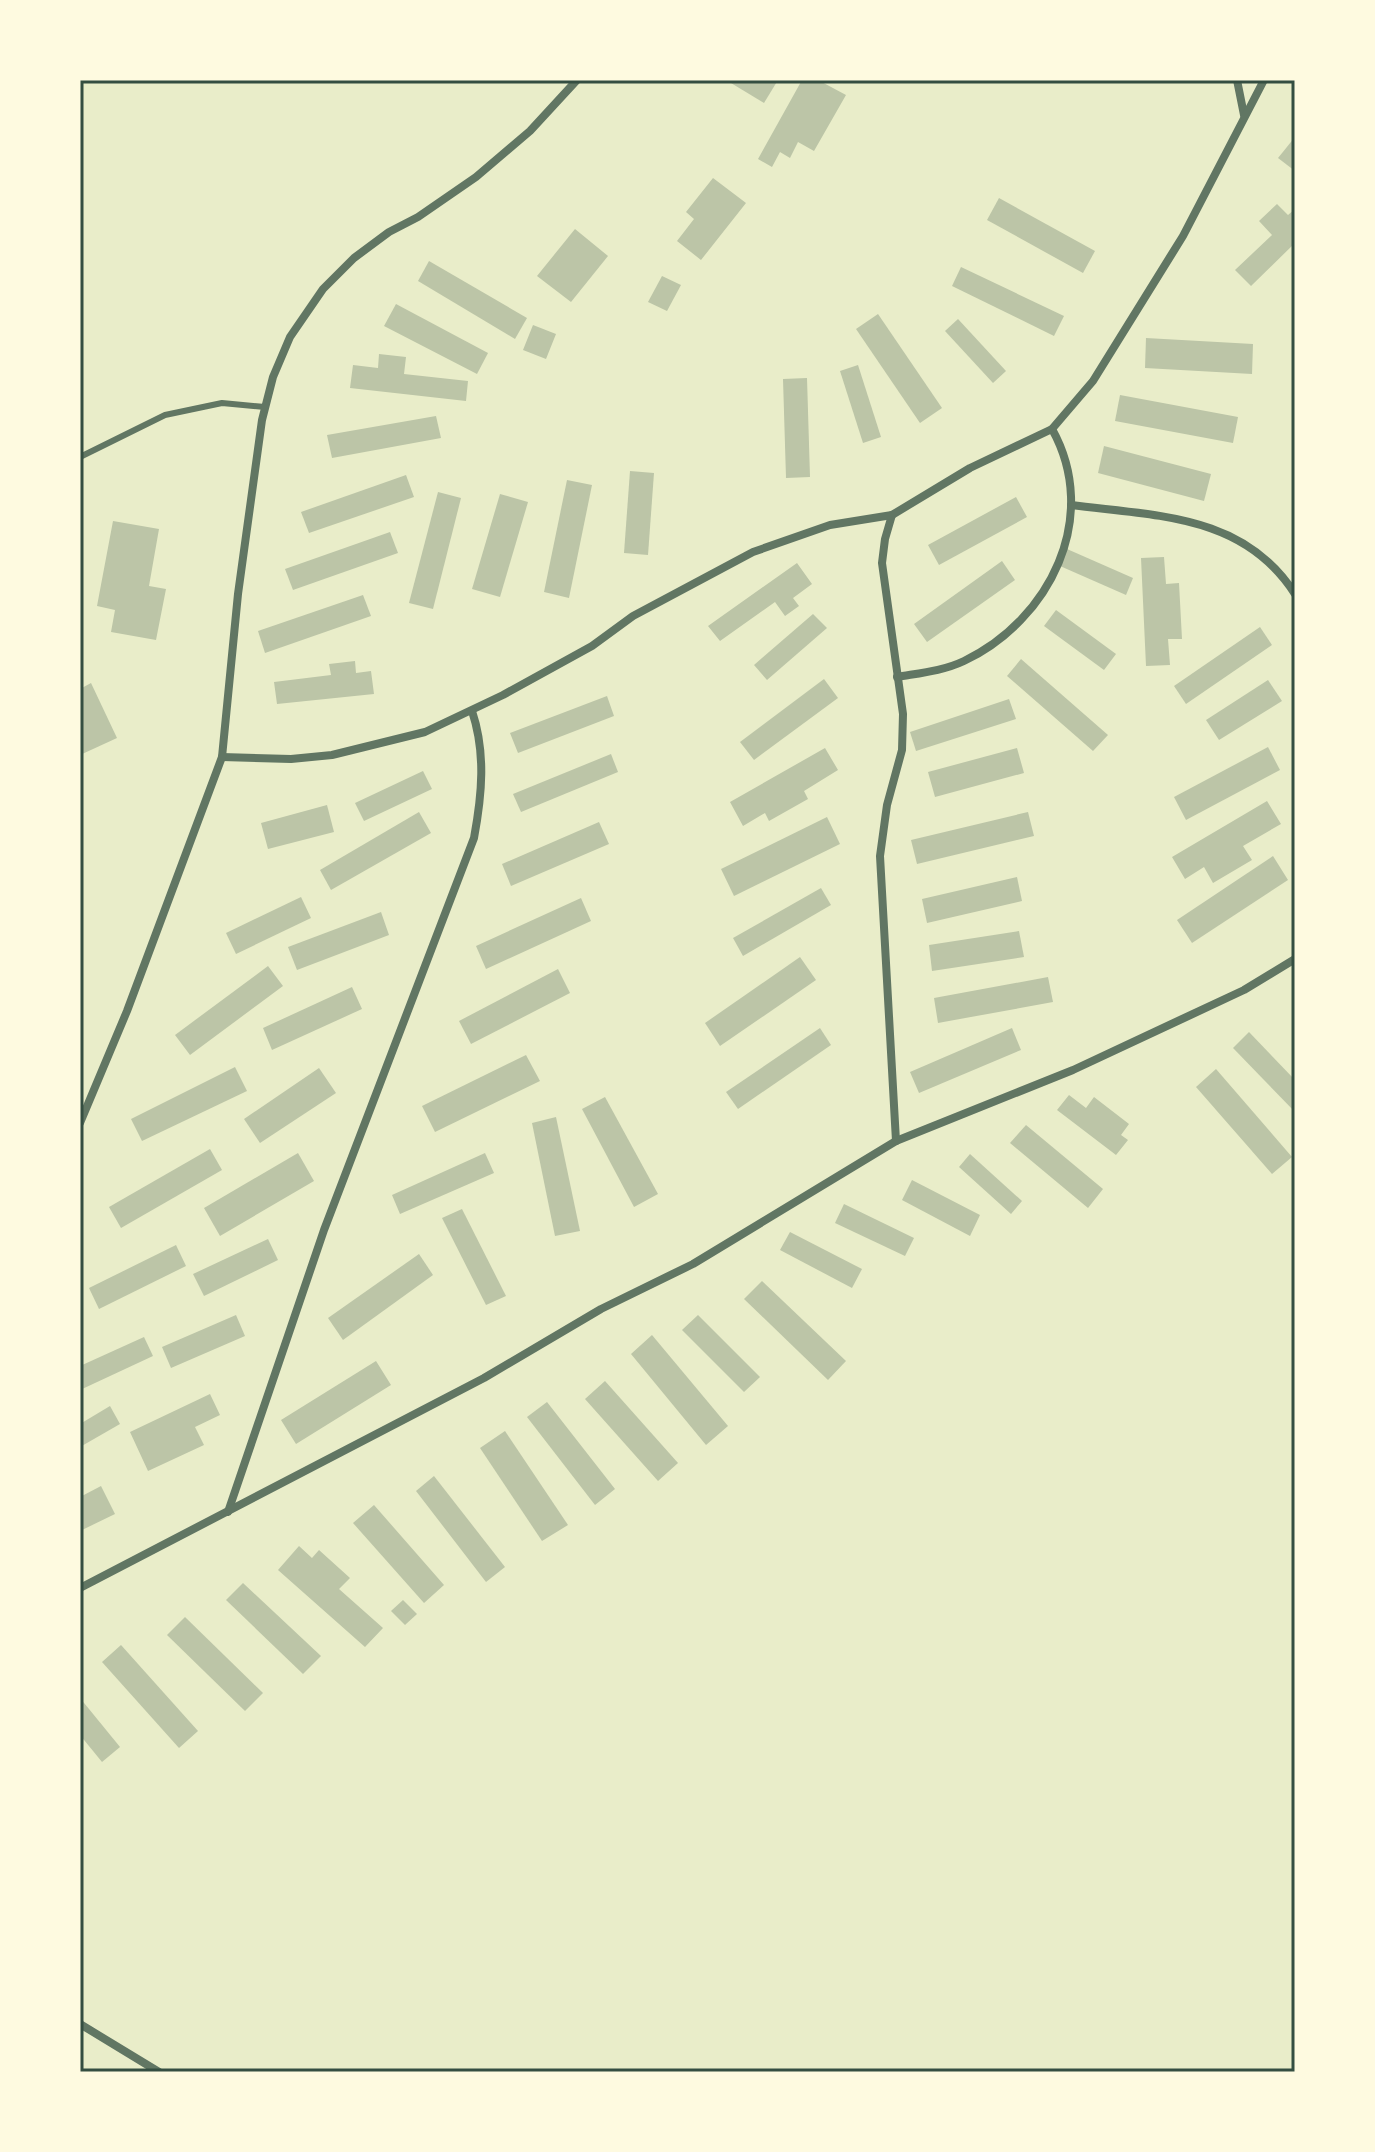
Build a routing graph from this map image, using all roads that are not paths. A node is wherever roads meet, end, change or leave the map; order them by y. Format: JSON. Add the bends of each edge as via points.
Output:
{"nodes":[{"id":1,"x":577,"y":80,"type":"edge"},
{"id":2,"x":1237,"y":80,"type":"edge"},
{"id":3,"x":1264,"y":80,"type":"edge"},
{"id":4,"x":1244,"y":116,"type":"junction"},
{"id":5,"x":265,"y":407,"type":"junction"},
{"id":6,"x":1052,"y":429,"type":"junction"},
{"id":7,"x":80,"y":457,"type":"edge"},
{"id":8,"x":1071,"y":505,"type":"junction"},
{"id":9,"x":892,"y":515,"type":"junction"},
{"id":10,"x":1295,"y":594,"type":"edge"},
{"id":11,"x":897,"y":677,"type":"junction"},
{"id":12,"x":472,"y":711,"type":"junction"},
{"id":13,"x":222,"y":757,"type":"junction"},
{"id":14,"x":1295,"y":959,"type":"edge"},
{"id":15,"x":80,"y":1123,"type":"edge"},
{"id":16,"x":896,"y":1141,"type":"junction"},
{"id":17,"x":228,"y":1512,"type":"junction"},
{"id":18,"x":80,"y":1588,"type":"edge"},
{"id":19,"x":80,"y":2024,"type":"edge"},
{"id":20,"x":159,"y":2072,"type":"edge"}],
"edges":[{"from":1,"to":5,"type":"street","via":[[530,131],[476,177],[389,232],[323,289],[290,337]]},
{"from":2,"to":4,"type":"street"},
{"from":3,"to":4,"type":"street"},
{"from":4,"to":6,"type":"street","via":[[1183,236],[1120,339]]},
{"from":5,"to":7,"type":"lane","via":[[222,403],[165,415]]},
{"from":5,"to":13,"type":"street"},
{"from":6,"to":8,"type":"street","via":[[1069,464]]},
{"from":6,"to":9,"type":"street","via":[[970,468]]},
{"from":8,"to":10,"type":"street","via":[[1194,522],[1234,537],[1270,562]]},
{"from":8,"to":11,"type":"street","via":[[1056,569],[1018,624],[963,662]]},
{"from":9,"to":11,"type":"street","via":[[882,563]]},
{"from":9,"to":12,"type":"street","via":[[830,525],[753,552]]},
{"from":11,"to":16,"type":"street","via":[[902,750],[880,856]]},
{"from":12,"to":13,"type":"street","via":[[425,732],[359,751],[291,759]]},
{"from":12,"to":17,"type":"street","via":[[482,759],[474,838],[324,1230]]},
{"from":13,"to":15,"type":"street"},
{"from":14,"to":16,"type":"street","via":[[1244,990],[1073,1070]]},
{"from":16,"to":17,"type":"street","via":[[693,1264]]},
{"from":17,"to":18,"type":"street"},
{"from":19,"to":20,"type":"street"}]}
